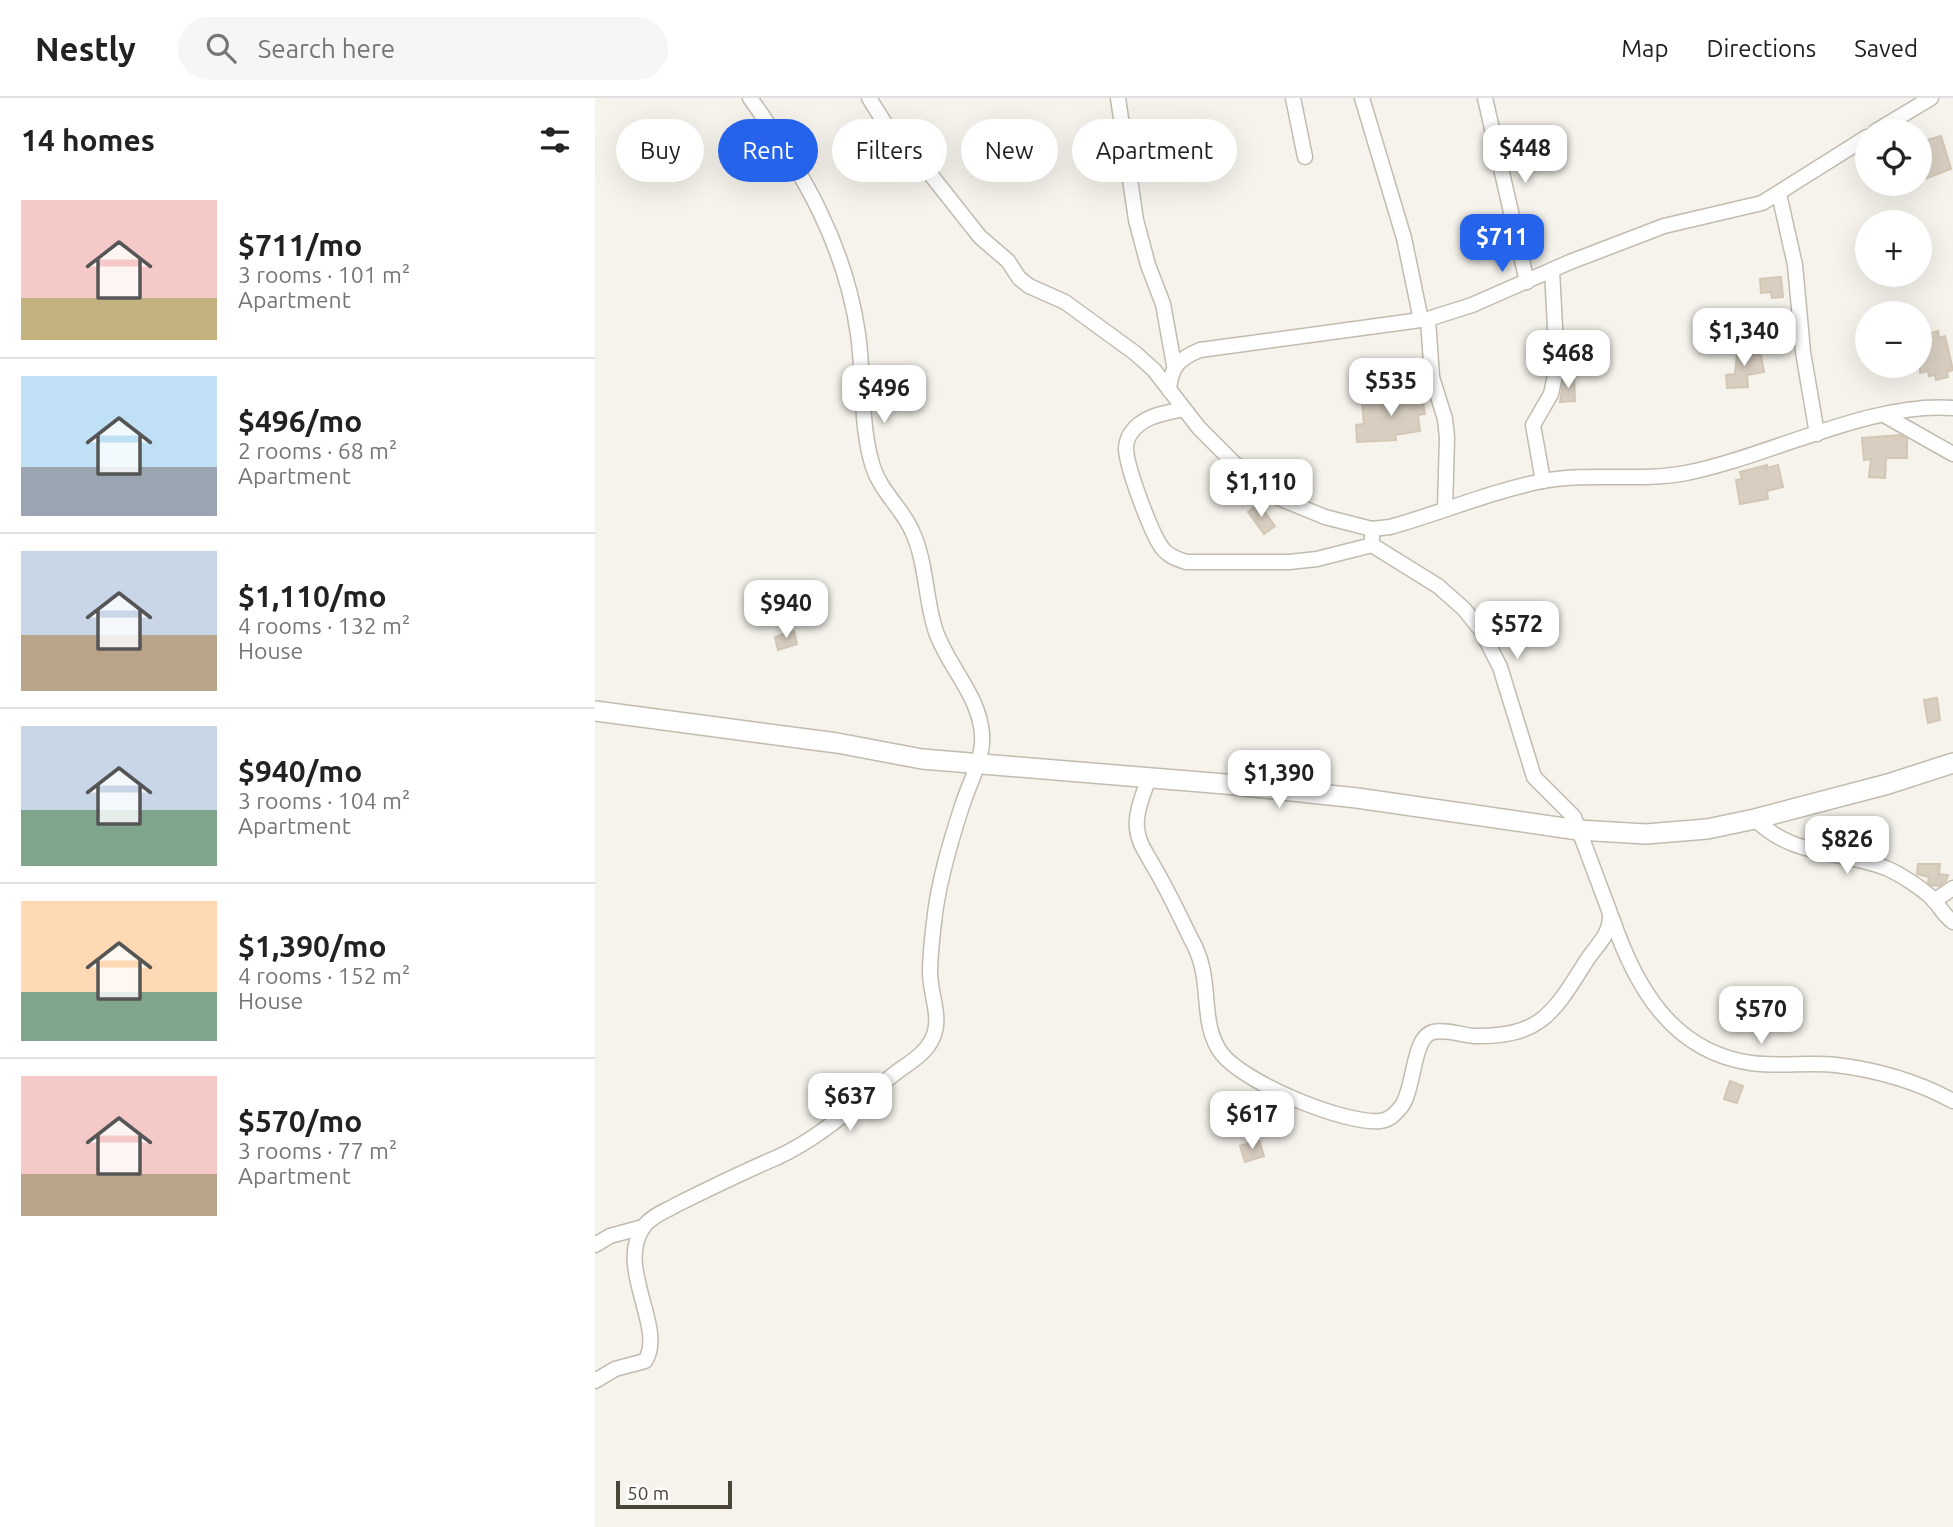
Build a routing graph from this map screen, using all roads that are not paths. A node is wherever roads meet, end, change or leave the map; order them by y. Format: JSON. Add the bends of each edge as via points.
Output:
{"nodes":[{"id":1,"x":750,"y":98,"type":"edge"},
{"id":2,"x":869,"y":98,"type":"edge"},
{"id":3,"x":1118,"y":98,"type":"edge"},
{"id":4,"x":1293,"y":98,"type":"edge"},
{"id":5,"x":1362,"y":98,"type":"edge"},
{"id":6,"x":1485,"y":98,"type":"edge"},
{"id":7,"x":1931,"y":98,"type":"edge"},
{"id":8,"x":1896,"y":119,"type":"edge"},
{"id":9,"x":1855,"y":145,"type":"edge"},
{"id":10,"x":1305,"y":157,"type":"dead end"},
{"id":11,"x":1779,"y":194,"type":"junction"},
{"id":12,"x":1552,"y":270,"type":"junction"},
{"id":13,"x":1527,"y":282,"type":"junction"},
{"id":14,"x":1425,"y":320,"type":"junction"},
{"id":15,"x":1174,"y":365,"type":"junction"},
{"id":16,"x":1169,"y":390,"type":"junction"},
{"id":17,"x":1953,"y":408,"type":"edge"},
{"id":18,"x":1184,"y":409,"type":"junction"},
{"id":19,"x":1884,"y":415,"type":"junction"},
{"id":20,"x":1817,"y":434,"type":"junction"},
{"id":21,"x":1953,"y":454,"type":"edge"},
{"id":22,"x":1543,"y":481,"type":"junction"},
{"id":23,"x":1445,"y":509,"type":"junction"},
{"id":24,"x":1372,"y":529,"type":"junction"},
{"id":25,"x":1372,"y":545,"type":"junction"},
{"id":26,"x":595,"y":711,"type":"edge"},
{"id":27,"x":979,"y":761,"type":"junction"},
{"id":28,"x":1953,"y":763,"type":"edge"},
{"id":29,"x":1149,"y":777,"type":"junction"},
{"id":30,"x":1755,"y":819,"type":"junction"},
{"id":31,"x":1578,"y":831,"type":"junction"},
{"id":32,"x":1953,"y":888,"type":"edge"},
{"id":33,"x":1934,"y":901,"type":"junction"},
{"id":34,"x":1610,"y":913,"type":"junction"},
{"id":35,"x":1953,"y":922,"type":"edge"},
{"id":36,"x":1953,"y":1101,"type":"edge"},
{"id":37,"x":643,"y":1227,"type":"junction"},
{"id":38,"x":595,"y":1245,"type":"edge"},
{"id":39,"x":595,"y":1381,"type":"edge"}],
"edges":[{"from":1,"to":27,"type":"street","via":[[811,189],[840,256],[857,328],[873,468],[911,528],[935,630],[976,707],[982,735]]},
{"from":2,"to":16,"type":"street","via":[[886,125],[1019,278],[1104,329],[1154,370]]},
{"from":3,"to":15,"type":"street","via":[[1136,220],[1163,304]]},
{"from":4,"to":10,"type":"street"},
{"from":5,"to":14,"type":"street"},
{"from":6,"to":13,"type":"street"},
{"from":7,"to":8,"type":"street"},
{"from":9,"to":11,"type":"street"},
{"from":11,"to":12,"type":"street","via":[[1762,203],[1664,226]]},
{"from":11,"to":20,"type":"street","via":[[1795,265]]},
{"from":12,"to":13,"type":"street"},
{"from":12,"to":22,"type":"street","via":[[1557,366],[1551,394],[1532,425]]},
{"from":13,"to":14,"type":"street"},
{"from":14,"to":15,"type":"street","via":[[1223,345],[1184,356]]},
{"from":14,"to":23,"type":"street","via":[[1432,377],[1445,419]]},
{"from":15,"to":16,"type":"street"},
{"from":16,"to":18,"type":"street"},
{"from":17,"to":19,"type":"street","via":[[1937,406]]},
{"from":18,"to":24,"type":"street","via":[[1269,494],[1325,517]]},
{"from":18,"to":25,"type":"street","via":[[1140,423],[1125,446],[1152,527],[1170,556],[1187,562],[1289,562]]},
{"from":19,"to":20,"type":"street"},
{"from":19,"to":21,"type":"street"},
{"from":20,"to":22,"type":"street","via":[[1685,473]]},
{"from":22,"to":23,"type":"street"},
{"from":23,"to":24,"type":"street"},
{"from":24,"to":25,"type":"street"},
{"from":25,"to":31,"type":"street","via":[[1438,586],[1481,630],[1500,667],[1534,777],[1568,808]]},
{"from":26,"to":27,"type":"street","via":[[824,741],[922,759]]},
{"from":27,"to":29,"type":"street"},
{"from":27,"to":37,"type":"street","via":[[952,838],[934,919],[930,978],[937,1028],[929,1045],[865,1099],[801,1144],[653,1217]]},
{"from":28,"to":30,"type":"street"},
{"from":29,"to":31,"type":"street","via":[[1357,798]]},
{"from":29,"to":34,"type":"street","via":[[1137,828],[1143,849],[1202,965],[1214,1039],[1223,1055],[1262,1082],[1331,1112],[1381,1121],[1393,1116],[1412,1083],[1420,1042],[1429,1033],[1495,1036],[1519,1032],[1546,1018],[1604,940]]},
{"from":30,"to":31,"type":"street","via":[[1646,834]]},
{"from":30,"to":33,"type":"street","via":[[1780,839],[1889,870]]},
{"from":31,"to":34,"type":"street"},
{"from":32,"to":33,"type":"street"},
{"from":33,"to":35,"type":"street"},
{"from":34,"to":36,"type":"street","via":[[1638,984],[1697,1045],[1749,1063],[1835,1065],[1903,1078]]},
{"from":37,"to":38,"type":"street"},
{"from":37,"to":39,"type":"street","via":[[637,1241],[637,1288],[652,1351],[645,1361],[615,1369]]}]}
